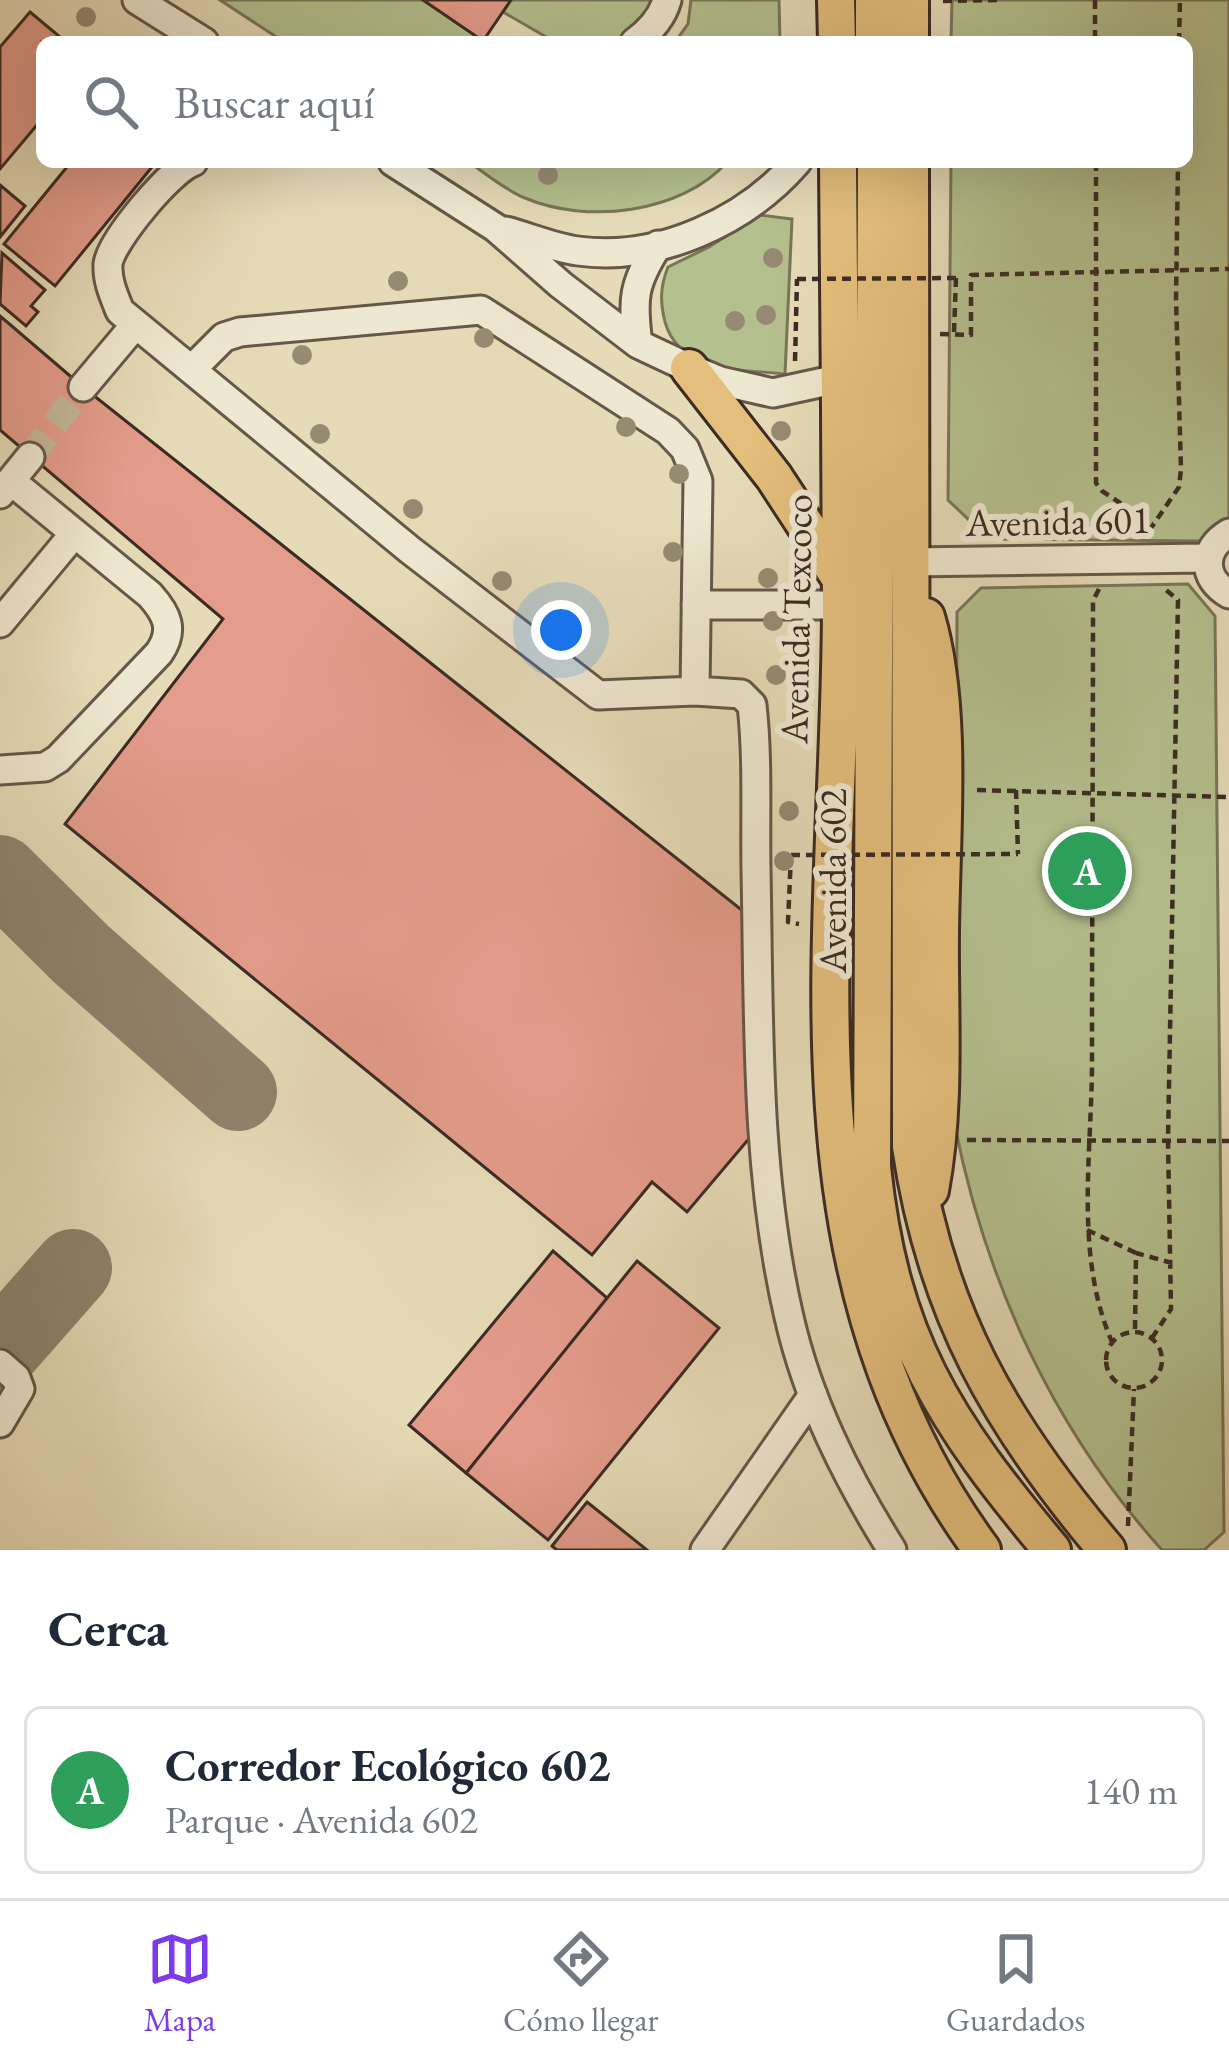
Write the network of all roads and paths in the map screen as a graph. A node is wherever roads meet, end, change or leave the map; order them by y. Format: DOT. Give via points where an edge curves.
graph roads {
  1 [pos="137,0"];
  2 [pos="668,0"];
  3 [pos="836,0"];
  4 [pos="997,0"];
  5 [pos="1095,0"];
  6 [pos="1180,0"];
  7 [pos="898,1"];
  8 [pos="194,36"];
  9 [pos="642,36"];
  10 [pos="837,36"];
  11 [pos="878,36"];
  12 [pos="908,36"];
  13 [pos="1096,36"];
  14 [pos="1180,36"];
  15 [pos="179,168"];
  16 [pos="402,168"];
  17 [pos="791,168"];
  18 [pos="838,168"];
  19 [pos="877,168"];
  20 [pos="909,168"];
  21 [pos="1096,168"];
  22 [pos="1178,168"];
  23 [pos="496,228"];
  24 [pos="658,245"];
  25 [pos="1229,269"];
  26 [pos="1176,271"];
  27 [pos="1096,272"];
  28 [pos="135,325"];
  29 [pos="796,329"];
  30 [pos="638,344"];
  31 [pos="893,361"];
  32 [pos="193,368"];
  33 [pos="688,368"];
  34 [pos="840,381"];
  35 [pos="83,387"];
  36 [pos="30,457"];
  37 [pos="5,487"];
  38 [pos="1153,524"];
  39 [pos="1229,533"];
  40 [pos="74,534"];
  41 [pos="1208,558"];
  42 [pos="1146,559"];
  43 [pos="910,562"];
  44 [pos="1113,584"];
  45 [pos="840,591"];
  46 [pos="1229,594"];
  47 [pos="696,605"];
  48 [pos="0,623"];
  49 [pos="695,691"];
  50 [pos="0,770"];
  51 [pos="941,790"];
  52 [pos="1016,790"];
  53 [pos="1093,791"];
  54 [pos="1174,794"];
  55 [pos="1229,797"];
  56 [pos="788,922"];
  57 [pos="1092,1139"];
  58 [pos="938,1140"];
  59 [pos="1168,1140"];
  60 [pos="1229,1141"];
  61 [pos="925,1229"];
  62 [pos="1087,1230"];
  63 [pos="1136,1252"];
  64 [pos="1172,1263"];
  65 [pos="1135,1331"];
  66 [pos="1152,1337"];
  67 [pos="1112,1342"];
  68 [pos="0,1364"];
  69 [pos="1134,1389"];
  70 [pos="813,1395"];
  71 [pos="0,1424"];
  72 [pos="1117,1539"];
  73 [pos="705,1550"];
  74 [pos="892,1550"];
  75 [pos="982,1550"];
  76 [pos="1052,1550"];
  1 -- 8 [label="street"];
  2 -- 9 [label="street"];
  3 -- 10 [label="main road"];
  4 -- 7 [label="path"];
  5 -- 13 [label="path"];
  6 -- 14 [label="path"];
  7 -- 11 [label="main road"];
  7 -- 12 [label="main road"];
  15 -- 28 [label="street" via="112,249 110,287"];
  16 -- 23 [label="street"];
  17 -- 24 [label="street" via="717,224"];
  18 -- 34 [label="main road, Avenida Texcoco"];
  19 -- 31 [label="main road, Avenida 602"];
  20 -- 31 [label="main road, Avenida 602"];
  21 -- 27 [label="path"];
  22 -- 26 [label="path"];
  23 -- 24 [label="street" via="578,251"];
  23 -- 30 [label="street"];
  24 -- 30 [label="street" via="635,291"];
  25 -- 26 [label="path"];
  26 -- 27 [label="path"];
  26 -- 38 [label="path" via="1181,469 1179,487"];
  27 -- 29 [label="path, bridge" via="970,274 971,335 954,334 956,278 797,279"];
  27 -- 38 [label="path" via="1096,483"];
  28 -- 32 [label="street"];
  28 -- 35 [label="street"];
  30 -- 33 [label="street"];
  31 -- 34 [label="street"];
  31 -- 43 [label="main road, Avenida 602"];
  31 -- 76 [label="main road, Avenida 602" via="876,1204 904,1321 940,1402"];
  32 -- 47 [label="street" via="240,332 481,310 685,449 698,482"];
  32 -- 49 [label="street" via="586,688 613,696"];
  33 -- 34 [label="street" via="773,393"];
  33 -- 45 [label="main road" via="774,478"];
  34 -- 45 [label="main road, Avenida Texcoco"];
  36 -- 37 [label="street"];
  37 -- 40 [label="street"];
  38 -- 42 [label="path"];
  39 -- 41 [label="street"];
  40 -- 48 [label="street"];
  40 -- 50 [label="street" via="165,611 167,640 58,759"];
  41 -- 42 [label="street, Avenida 601"];
  41 -- 46 [label="street" via="1212,580"];
  42 -- 43 [label="street, Avenida 601"];
  42 -- 54 [label="path" via="1146,580 1178,600"];
  43 -- 51 [label="main road, Avenida 602" via="931,631"];
  43 -- 61 [label="main road, Avenida 602" via="911,1145"];
  44 -- 53 [label="path" via="1093,602"];
  45 -- 47 [label="street"];
  45 -- 75 [label="main road, Avenida Texcoco" via="830,928 844,1223 889,1383"];
  47 -- 49 [label="street"];
  49 -- 70 [label="street" via="742,694 752,705 761,1107 780,1271"];
  51 -- 52 [label="path"];
  51 -- 58 [label="main road, Avenida 602"];
  52 -- 53 [label="path"];
  52 -- 56 [label="path, bridge" via="1018,854 791,855"];
  53 -- 54 [label="path"];
  53 -- 57 [label="path"];
  54 -- 55 [label="path"];
  54 -- 59 [label="path"];
  57 -- 58 [label="path"];
  57 -- 59 [label="path"];
  57 -- 62 [label="path"];
  58 -- 61 [label="main road, Avenida 602"];
  59 -- 60 [label="path"];
  59 -- 64 [label="path"];
  61 -- 72 [label="main road, Avenida 602" via="962,1334 996,1400"];
  62 -- 63 [label="path"];
  62 -- 67 [label="path"];
  63 -- 64 [label="path"];
  63 -- 65 [label="path"];
  64 -- 66 [label="path" via="1172,1310"];
  65 -- 66 [label="path"];
  65 -- 67 [label="path"];
  66 -- 69 [label="path" via="1163,1363 1148,1386"];
  67 -- 69 [label="path" via="1112,1378"];
  68 -- 71 [label="street" via="20,1394"];
  69 -- 72 [label="path"];
  70 -- 73 [label="street"];
  70 -- 74 [label="street" via="851,1485"];
}
